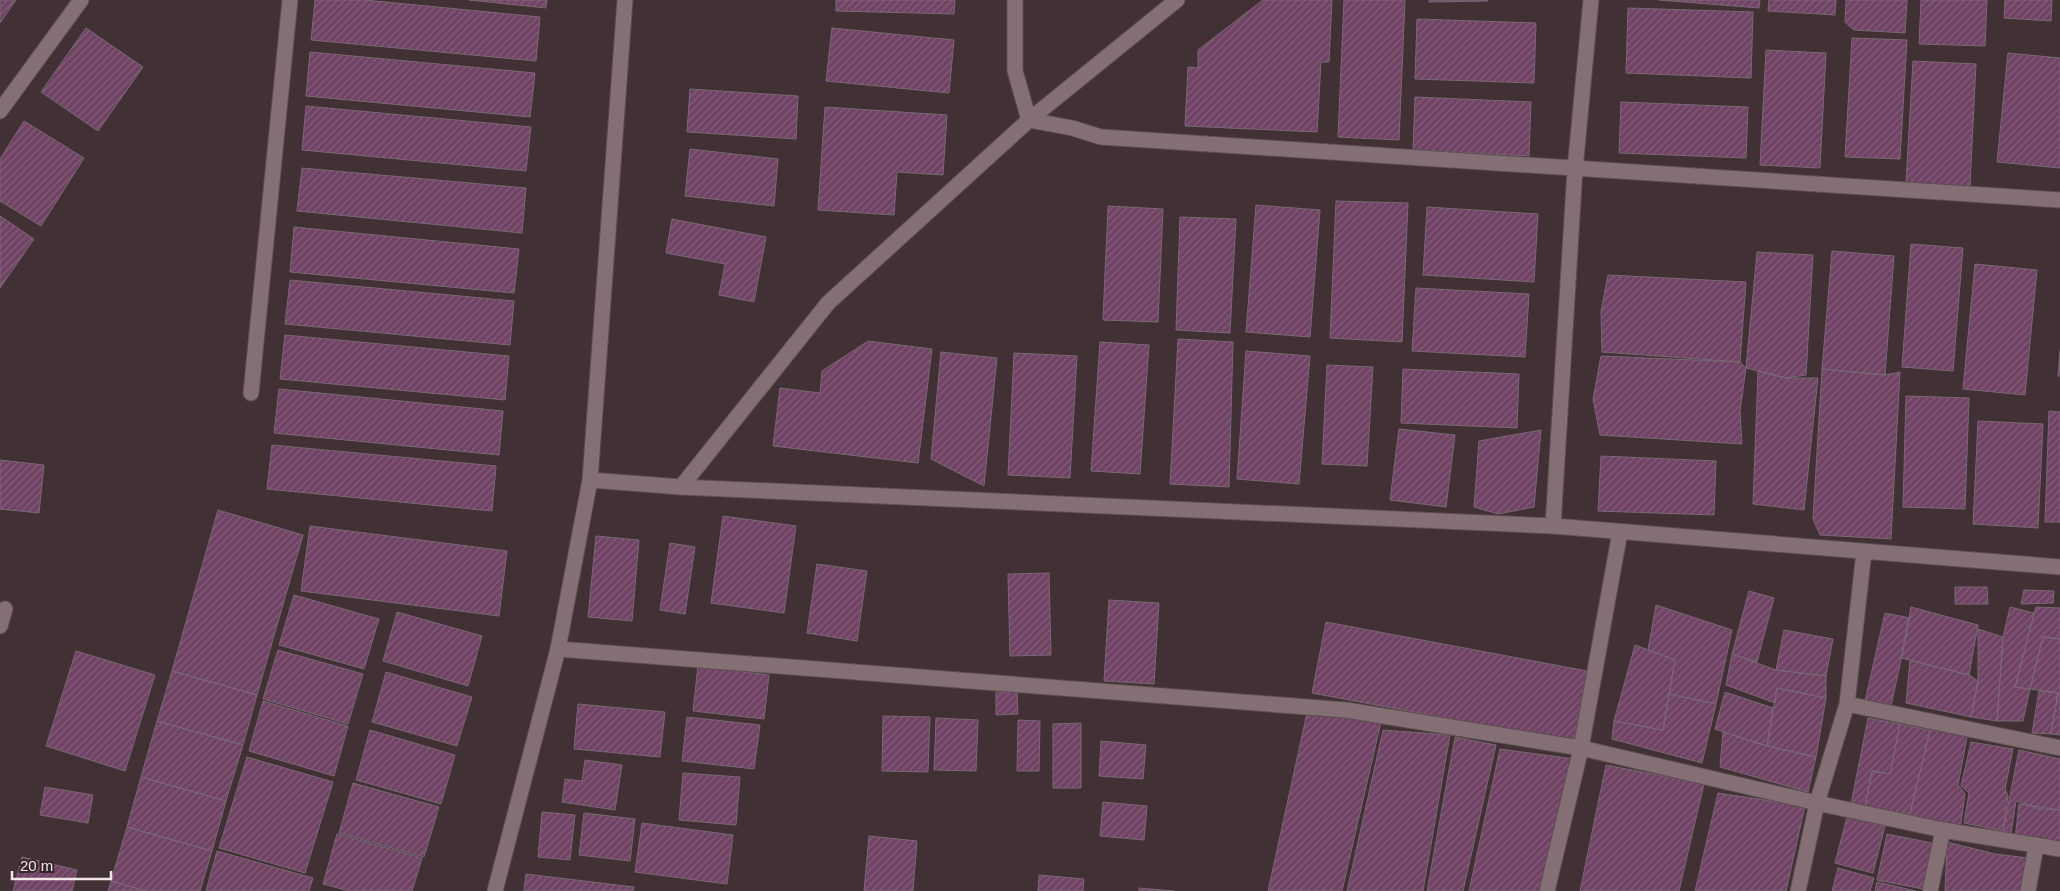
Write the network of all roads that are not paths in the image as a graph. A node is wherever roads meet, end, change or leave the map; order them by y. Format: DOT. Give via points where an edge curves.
graph roads {
  1 [pos="81,0"];
  2 [pos="290,0"];
  3 [pos="625,0"];
  4 [pos="1015,0"];
  5 [pos="1177,0"];
  6 [pos="1591,0"];
  7 [pos="0,111"];
  8 [pos="1029,120"];
  9 [pos="1575,169"];
  10 [pos="2060,200"];
  11 [pos="251,392"];
  12 [pos="590,480"];
  13 [pos="681,487"];
  14 [pos="1553,526"];
  15 [pos="1620,532"];
  16 [pos="1864,552"];
  17 [pos="2060,567"];
  18 [pos="5,609"];
  19 [pos="0,626"];
  20 [pos="558,649"];
  21 [pos="1847,704"];
  22 [pos="1581,748"];
  23 [pos="2060,748"];
  24 [pos="1817,804"];
  25 [pos="1943,830"];
  26 [pos="2036,846"];
  27 [pos="2060,850"];
  28 [pos="495,891"];
  29 [pos="1547,891"];
  30 [pos="1798,891"];
  31 [pos="1930,891"];
  32 [pos="2028,891"];
  1 -- 7 [label="street"];
  2 -- 11 [label="street"];
  3 -- 12 [label="street"];
  4 -- 8 [label="street" via="1015,71"];
  5 -- 8 [label="street"];
  6 -- 9 [label="street"];
  8 -- 9 [label="street" via="1101,137"];
  8 -- 13 [label="street" via="828,302"];
  9 -- 10 [label="street"];
  9 -- 14 [label="street"];
  12 -- 13 [label="street"];
  12 -- 20 [label="street"];
  13 -- 14 [label="street"];
  14 -- 15 [label="street"];
  15 -- 16 [label="street"];
  15 -- 22 [label="street"];
  16 -- 17 [label="street"];
  16 -- 21 [label="street"];
  18 -- 19 [label="street"];
  20 -- 22 [label="street" via="1346,710"];
  20 -- 28 [label="street"];
  21 -- 23 [label="street"];
  21 -- 24 [label="street"];
  22 -- 24 [label="street"];
  22 -- 29 [label="street"];
  24 -- 25 [label="street"];
  24 -- 30 [label="street"];
  25 -- 26 [label="street"];
  25 -- 31 [label="street"];
  26 -- 27 [label="street"];
  26 -- 32 [label="street"];
}
